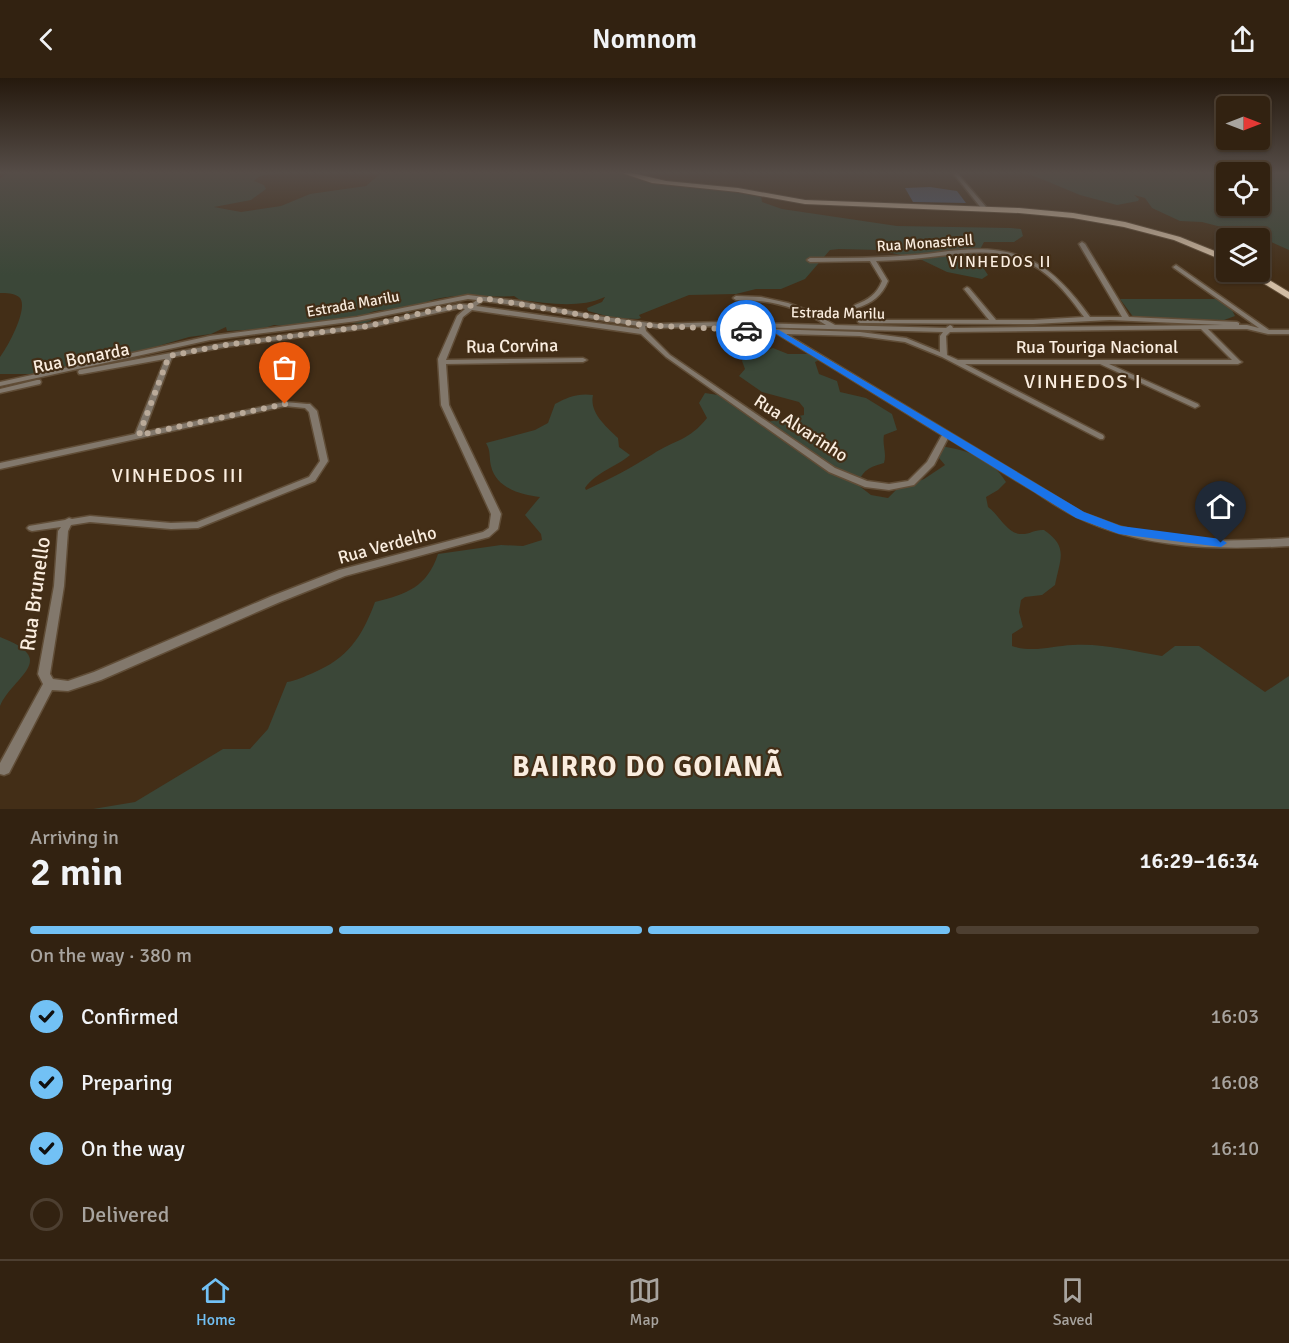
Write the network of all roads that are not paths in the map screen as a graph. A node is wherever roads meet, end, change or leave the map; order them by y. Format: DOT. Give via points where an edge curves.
graph roads {
  1 [pos="960,207"];
  2 [pos="984,208"];
  3 [pos="1082,244"];
  4 [pos="1216,254"];
  5 [pos="872,259"];
  6 [pos="810,260"];
  7 [pos="1176,267"];
  8 [pos="1266,282"];
  9 [pos="967,289"];
  10 [pos="1289,296"];
  11 [pos="483,298"];
  12 [pos="736,298"];
  13 [pos="470,306"];
  14 [pos="857,306"];
  15 [pos="1088,319"];
  16 [pos="1128,319"];
  17 [pos="955,322"];
  18 [pos="994,322"];
  19 [pos="700,326"];
  20 [pos="834,326"];
  21 [pos="642,328"];
  22 [pos="1089,328"];
  23 [pos="1203,328"];
  24 [pos="948,330"];
  25 [pos="1258,330"];
  26 [pos="777,331"];
  27 [pos="1268,332"];
  28 [pos="1289,332"];
  29 [pos="165,348"];
  30 [pos="169,356"];
  31 [pos="944,356"];
  32 [pos="582,360"];
  33 [pos="442,362"];
  34 [pos="956,362"];
  35 [pos="1099,362"];
  36 [pos="1238,362"];
  37 [pos="0,384"];
  38 [pos="0,392"];
  39 [pos="1195,406"];
  40 [pos="946,434"];
  41 [pos="139,435"];
  42 [pos="1100,437"];
  43 [pos="0,466"];
  44 [pos="69,521"];
  45 [pos="32,528"];
  46 [pos="1289,542"];
  47 [pos="49,684"];
  48 [pos="4,769"];
  1 -- 2 [label="main road"];
  2 -- 4 [label="main road" via="1054,213 1121,224 1177,238"];
  3 -- 16 [label="street"];
  5 -- 6 [label="street, Rua Monastrell"];
  5 -- 14 [label="street" via="885,281 878,296"];
  5 -- 15 [label="street, Rua Monastrell" via="977,250 1027,258 1048,271"];
  7 -- 27 [label="street"];
  8 -- 10 [label="main road"];
  9 -- 18 [label="street"];
  11 -- 13 [label="street, Rua Verdelho"];
  11 -- 21 [label="street, Estrada Marilu"];
  11 -- 29 [label="street, Estrada Marilu" via="456,298 357,319 210,338"];
  12 -- 20 [label="street" via="757,297 789,306"];
  13 -- 21 [label="street"];
  13 -- 30 [label="street, Rua Bonarda" via="442,308 368,326"];
  13 -- 33 [label="street, Rua Verdelho" via="460,316"];
  15 -- 16 [label="street"];
  15 -- 18 [label="street"];
  15 -- 22 [label="street"];
  16 -- 25 [label="street" via="1234,323"];
  17 -- 18 [label="street"];
  17 -- 20 [label="street" via="858,322"];
  17 -- 24 [label="street"];
  19 -- 20 [label="street, Estrada Marilu"];
  19 -- 21 [label="street, Estrada Marilu"];
  19 -- 26 [label="street"];
  20 -- 24 [label="street, Estrada Marilu"];
  21 -- 40 [label="street, Rua Alvarinho" via="668,356 832,470 865,484 889,488 911,483 931,463"];
  22 -- 23 [label="street, Estrada Marilu"];
  22 -- 24 [label="street, Estrada Marilu"];
  23 -- 25 [label="street, Estrada Marilu"];
  23 -- 36 [label="street"];
  24 -- 31 [label="street" via="943,336"];
  25 -- 27 [label="street, Estrada Marilu"];
  26 -- 31 [label="street" via="883,336 906,340"];
  26 -- 40 [label="street"];
  27 -- 28 [label="street, Estrada Marilu"];
  29 -- 30 [label="street"];
  29 -- 37 [label="street, Estrada Marilu"];
  30 -- 38 [label="street, Rua Bonarda" via="88,370"];
  30 -- 41 [label="street"];
  31 -- 34 [label="street"];
  32 -- 33 [label="street, Rua Corvina"];
  33 -- 47 [label="street, Rua Verdelho" via="445,405 496,514 493,529 486,536 343,573 98,676 68,686"];
  34 -- 35 [label="street, Rua Touriga Nacional"];
  34 -- 42 [label="street"];
  35 -- 36 [label="street, Rua Touriga Nacional"];
  35 -- 39 [label="street"];
  40 -- 46 [label="street" via="1080,515 1119,530 1245,545"];
  41 -- 43 [label="street"];
  41 -- 44 [label="street" via="298,404 313,411 324,461 312,479 198,525"];
  44 -- 45 [label="street"];
  44 -- 47 [label="street, Rua Brunello" via="63,531 60,582 44,674"];
  47 -- 48 [label="street"];
}
